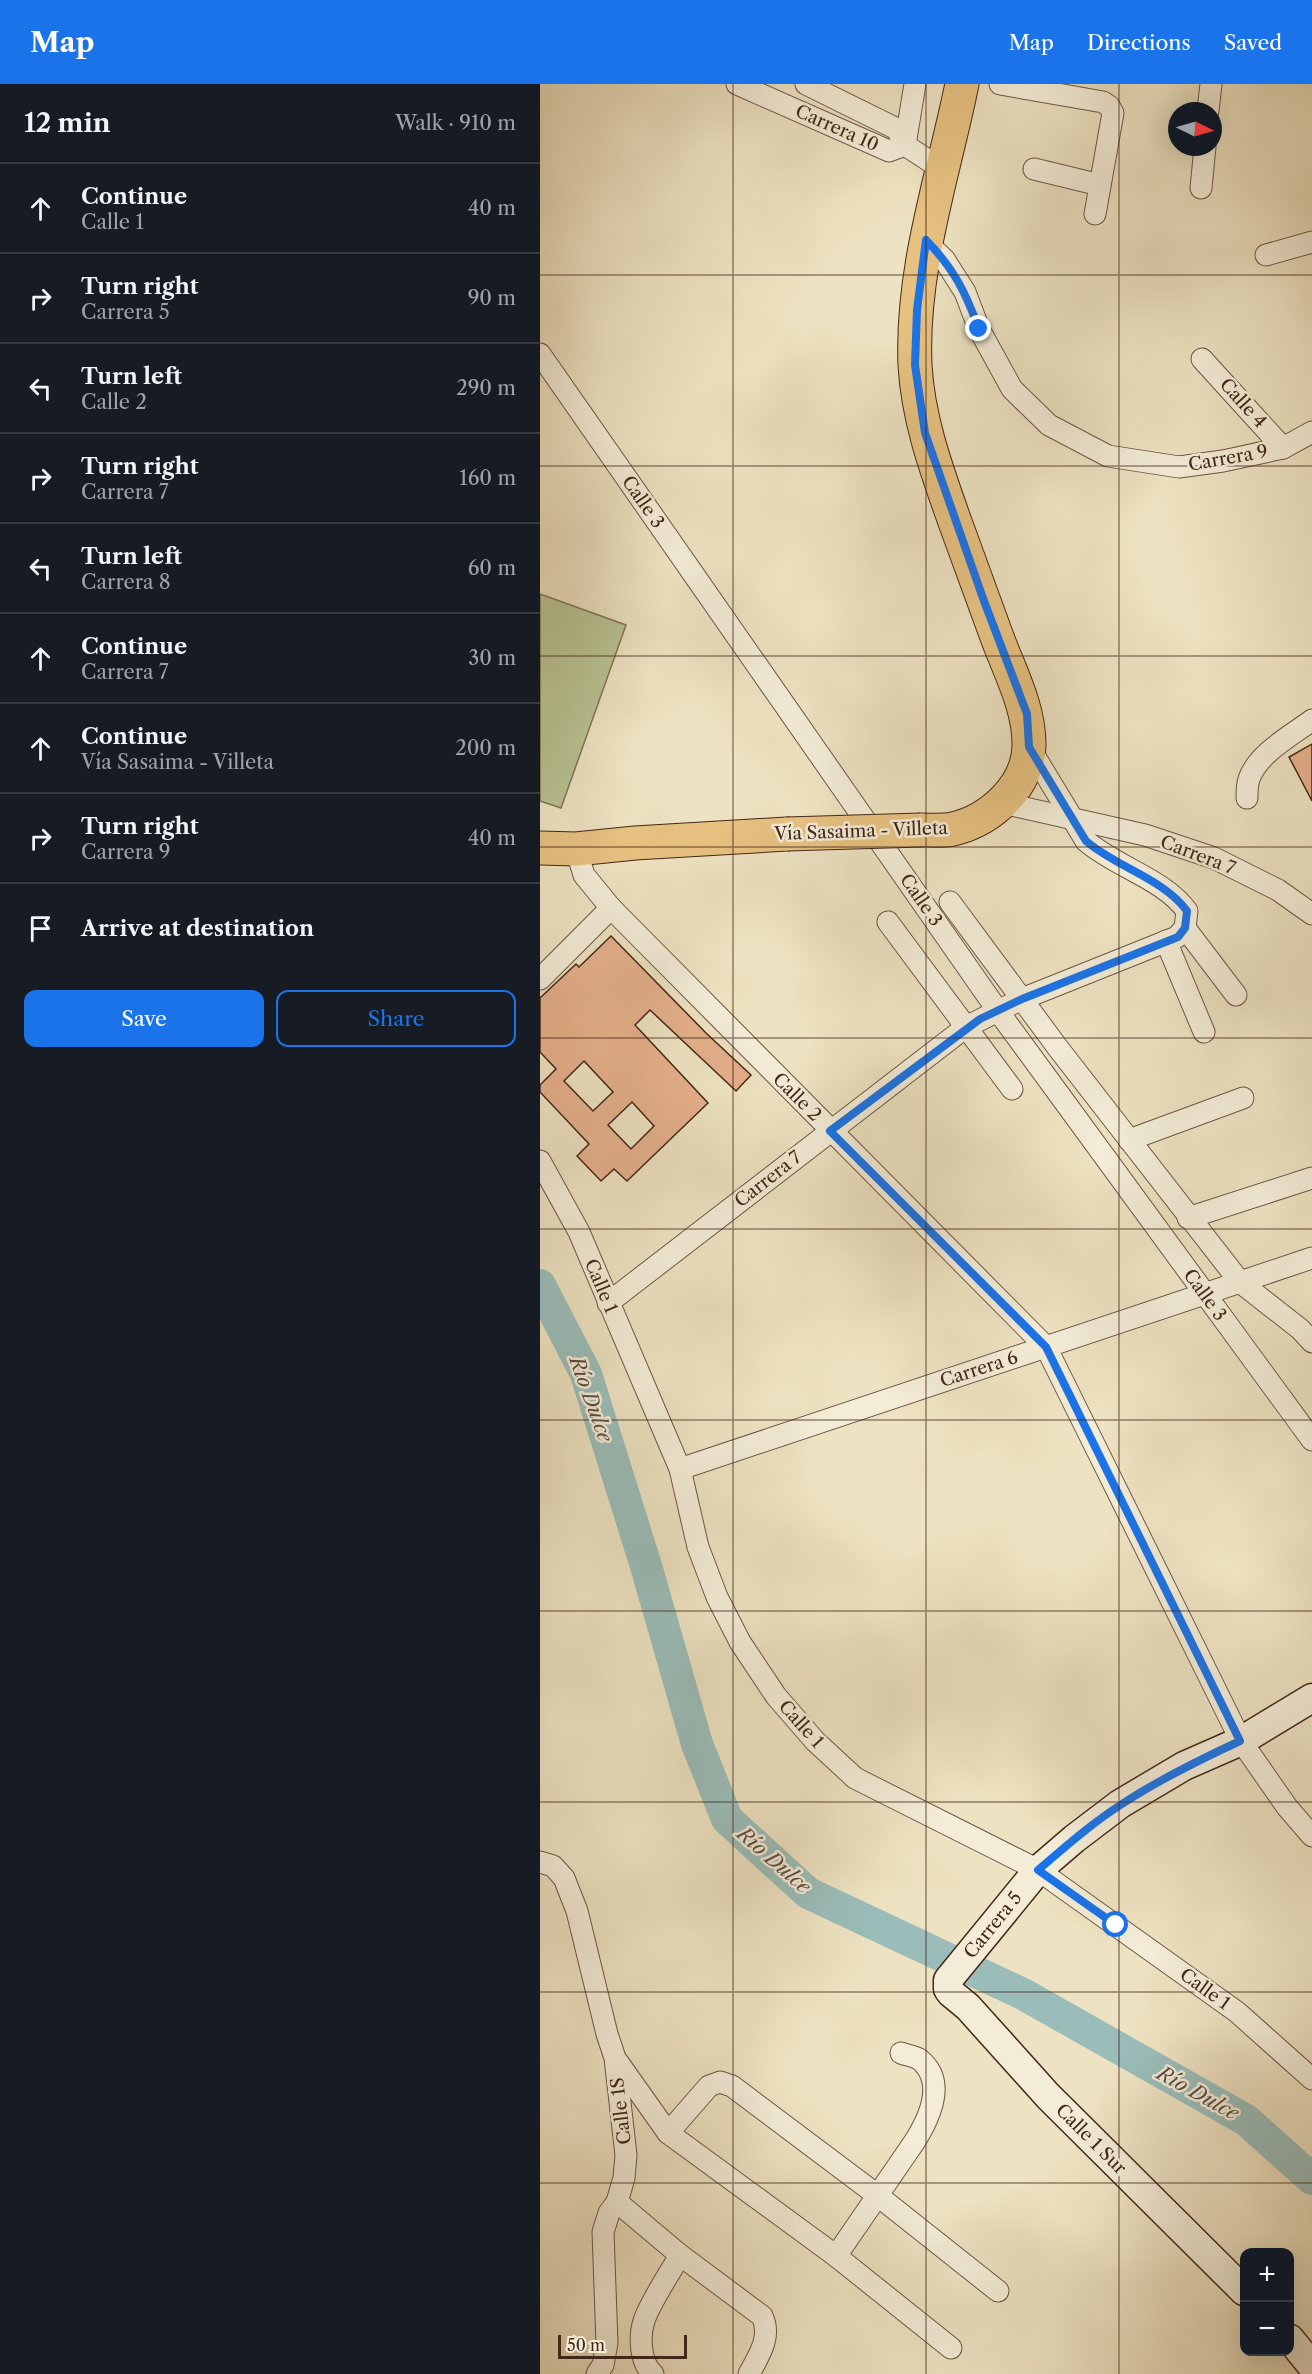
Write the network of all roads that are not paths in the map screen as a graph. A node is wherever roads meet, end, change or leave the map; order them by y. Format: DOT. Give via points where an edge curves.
graph roads {
  1 [pos="737,84"];
  2 [pos="806,84"];
  3 [pos="915,84"];
  4 [pos="962,84"];
  5 [pos="1000,84"];
  6 [pos="1211,84"];
  7 [pos="1209,102"];
  8 [pos="905,145"];
  9 [pos="1204,156"];
  10 [pos="1034,169"];
  11 [pos="944,170"];
  12 [pos="1100,185"];
  13 [pos="1201,188"];
  14 [pos="1095,214"];
  15 [pos="926,240"];
  16 [pos="1312,242"];
  17 [pos="1266,255"];
  18 [pos="540,354"];
  19 [pos="1202,359"];
  20 [pos="1312,432"];
  21 [pos="1283,448"];
  22 [pos="1312,720"];
  23 [pos="1029,747"];
  24 [pos="1247,798"];
  25 [pos="1003,803"];
  26 [pos="1075,820"];
  27 [pos="540,848"];
  28 [pos="576,849"];
  29 [pos="950,902"];
  30 [pos="611,908"];
  31 [pos="1312,914"];
  32 [pos="888,922"];
  33 [pos="1185,928"];
  34 [pos="1166,941"];
  35 [pos="540,979"];
  36 [pos="1236,995"];
  37 [pos="1022,999"];
  38 [pos="998,1011"];
  39 [pos="966,1028"];
  40 [pos="1204,1032"];
  41 [pos="1012,1089"];
  42 [pos="1243,1098"];
  43 [pos="830,1131"];
  44 [pos="1129,1140"];
  45 [pos="540,1161"];
  46 [pos="1312,1178"];
  47 [pos="1188,1218"];
  48 [pos="1312,1258"];
  49 [pos="1240,1282"];
  50 [pos="1204,1294"];
  51 [pos="608,1303"];
  52 [pos="1312,1342"];
  53 [pos="1046,1347"];
  54 [pos="1312,1440"];
  55 [pos="680,1469"];
  56 [pos="1312,1698"];
  57 [pos="1240,1741"];
  58 [pos="1312,1836"];
  59 [pos="540,1862"];
  60 [pos="1038,1870"];
  61 [pos="948,1980"];
  62 [pos="901,2053"];
  63 [pos="615,2058"];
  64 [pos="1312,2079"];
  65 [pos="668,2133"];
  66 [pos="877,2196"];
  67 [pos="617,2202"];
  68 [pos="680,2255"];
  69 [pos="836,2256"];
  70 [pos="1240,2286"];
  71 [pos="998,2291"];
  72 [pos="1294,2344"];
  73 [pos="951,2348"];
  74 [pos="1312,2366"];
  75 [pos="597,2374"];
  76 [pos="653,2374"];
  77 [pos="749,2374"];
  1 -- 8 [label="street, Carrera 10" via="889,151"];
  2 -- 8 [label="street, Carrera 10" via="897,129"];
  3 -- 8 [label="street"];
  4 -- 11 [label="main road, Vía Sasaima - Villeta"];
  5 -- 12 [label="street" via="1109,106 1113,113"];
  6 -- 7 [label="street"];
  8 -- 11 [label="street, Carrera 10"];
  9 -- 13 [label="street"];
  10 -- 12 [label="street"];
  11 -- 15 [label="main road, Vía Sasaima - Villeta"];
  12 -- 14 [label="street"];
  15 -- 21 [label="street, Carrera 9" via="965,292 979,329 1012,389 1049,425 1108,456 1179,467"];
  15 -- 23 [label="main road, Vía Sasaima - Villeta" via="915,365 925,433 1027,714"];
  16 -- 17 [label="street"];
  18 -- 38 [label="street, Calle 3"];
  19 -- 21 [label="street, Calle 4"];
  20 -- 21 [label="street, Carrera 9"];
  22 -- 24 [label="street" via="1255,767 1248,781"];
  23 -- 25 [label="main road, Vía Sasaima - Villeta" via="1021,775"];
  23 -- 26 [label="street"];
  25 -- 26 [label="street, Carrera 7"];
  25 -- 28 [label="main road, Vía Sasaima - Villeta, bridge" via="981,819 951,830 787,834"];
  26 -- 31 [label="street, Carrera 7" via="1145,835 1214,858 1278,890"];
  26 -- 33 [label="street" via="1086,841 1099,853 1177,897 1187,911"];
  27 -- 28 [label="main road, Vía Sasaima - Villeta"];
  28 -- 30 [label="street, Calle 2" via="584,875"];
  29 -- 37 [label="street, Calle 3"];
  30 -- 35 [label="street"];
  30 -- 43 [label="street, Calle 2"];
  32 -- 39 [label="street"];
  33 -- 34 [label="street, Carrera 7" via="1178,937"];
  33 -- 36 [label="street"];
  34 -- 37 [label="street, Carrera 7"];
  34 -- 40 [label="street"];
  37 -- 38 [label="street, Carrera 7"];
  37 -- 44 [label="street, Calle 3"];
  38 -- 39 [label="street, Carrera 7"];
  38 -- 50 [label="street, Calle 3"];
  39 -- 41 [label="street"];
  39 -- 43 [label="street, Carrera 7"];
  42 -- 44 [label="street"];
  43 -- 51 [label="street, Carrera 7"];
  43 -- 53 [label="street, Calle 2"];
  44 -- 47 [label="street, Calle 3"];
  45 -- 51 [label="street, Calle 1" via="579,1232"];
  46 -- 47 [label="street"];
  47 -- 49 [label="street, Calle 3"];
  48 -- 49 [label="street, Carrera 6"];
  49 -- 50 [label="street, Carrera 6"];
  49 -- 52 [label="street, Calle 3"];
  50 -- 53 [label="street, Carrera 6"];
  50 -- 54 [label="street, Calle 3"];
  51 -- 55 [label="street, Calle 1"];
  53 -- 55 [label="street, Carrera 6"];
  53 -- 57 [label="street, Calle 2"];
  55 -- 60 [label="street, Calle 1" via="698,1547 717,1597 740,1642 776,1696 814,1741 855,1778"];
  56 -- 57 [label="street, Carrera 5"];
  57 -- 58 [label="street, Calle 2"];
  57 -- 60 [label="street, Carrera 5" via="1184,1766 1120,1804"];
  59 -- 63 [label="street, Calle 1S" via="553,1866 564,1878 577,1911"];
  60 -- 61 [label="street, Carrera 5"];
  60 -- 64 [label="street, Calle 1" via="1237,2012"];
  61 -- 70 [label="street, Calle 1 Sur" via="951,1994 968,2007 1048,2096"];
  62 -- 66 [label="street" via="918,2059 932,2075 935,2097 926,2125"];
  63 -- 65 [label="street"];
  63 -- 67 [label="street, Calle 1S" via="626,2155"];
  65 -- 66 [label="street" via="710,2086 720,2082 732,2085"];
  65 -- 69 [label="street"];
  66 -- 69 [label="street"];
  66 -- 71 [label="street"];
  67 -- 68 [label="street"];
  67 -- 75 [label="street, Calle 1S" via="603,2232 607,2343"];
  68 -- 76 [label="street" via="644,2321 642,2348"];
  68 -- 77 [label="street" via="762,2316 766,2324 765,2341"];
  69 -- 73 [label="street"];
  72 -- 74 [label="street"];
}
